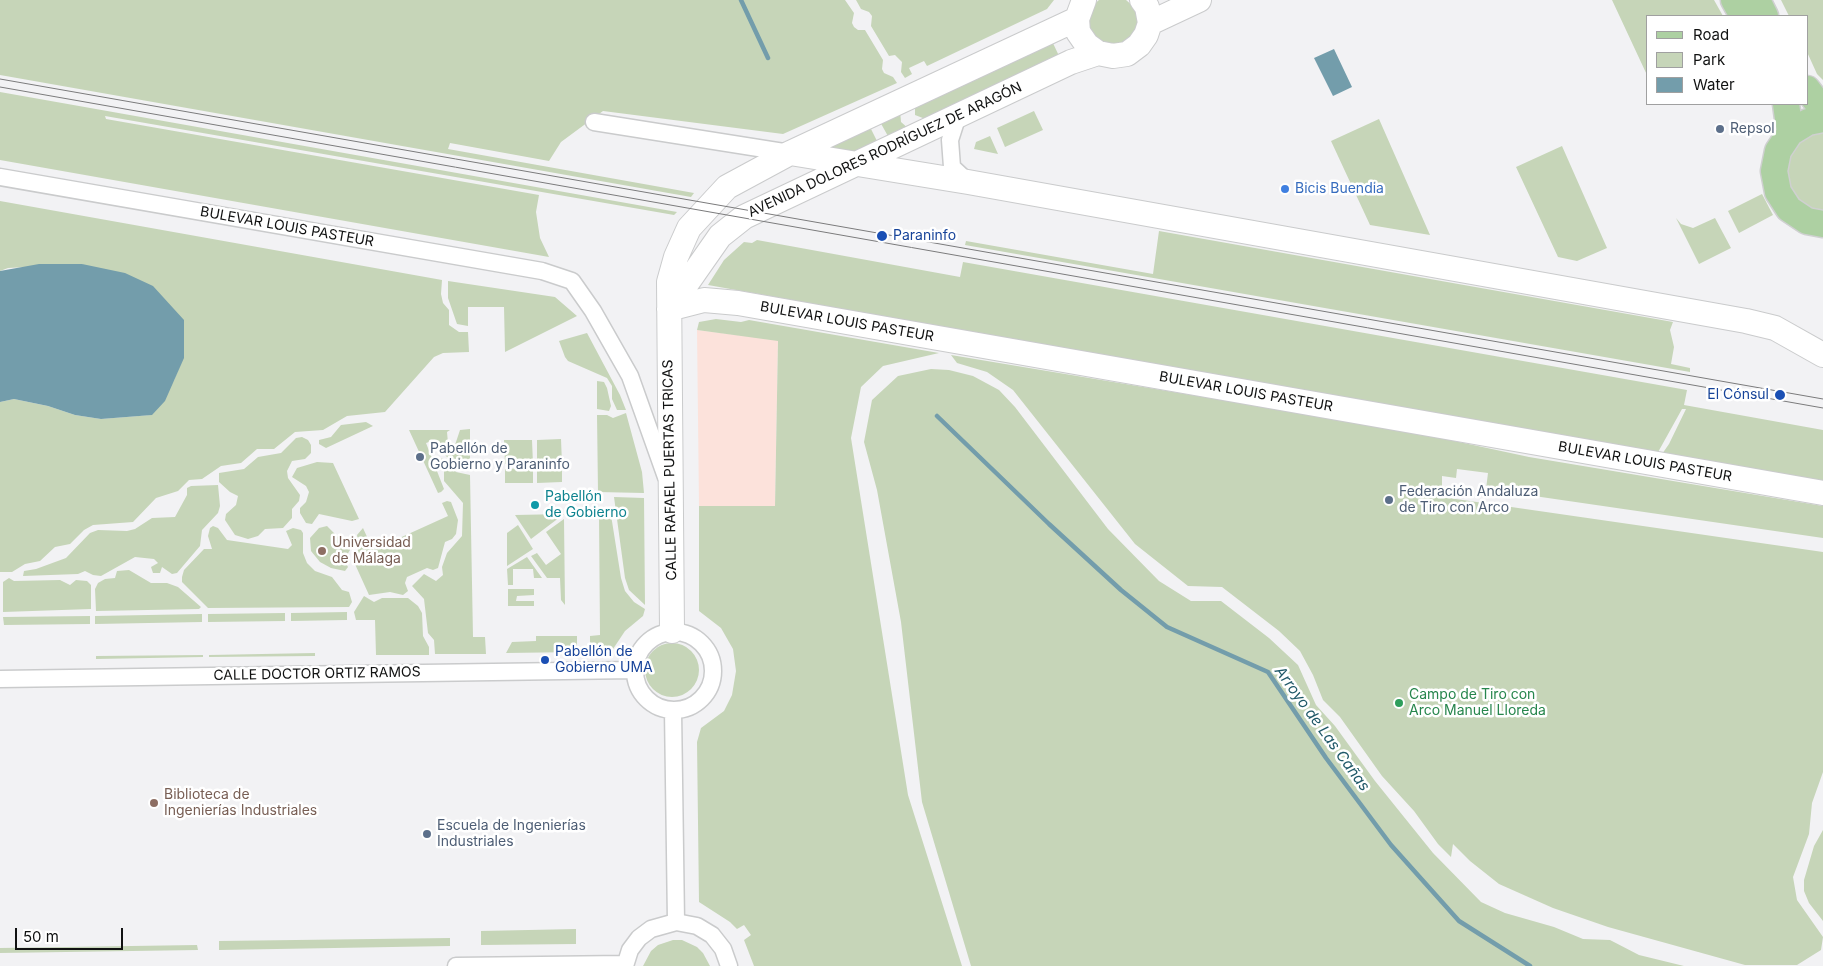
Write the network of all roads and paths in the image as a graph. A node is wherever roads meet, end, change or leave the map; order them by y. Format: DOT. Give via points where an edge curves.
graph roads {
  1 [pos="1142,0"];
  2 [pos="1199,0"];
  3 [pos="1734,0"];
  4 [pos="1758,0"];
  5 [pos="1080,10"];
  6 [pos="1742,15"];
  7 [pos="1765,15"];
  8 [pos="1150,23"];
  9 [pos="1098,53"];
  10 [pos="1808,91"];
  11 [pos="1786,105"];
  12 [pos="1823,110"];
  13 [pos="958,115"];
  14 [pos="1823,119"];
  15 [pos="594,122"];
  16 [pos="1790,133"];
  17 [pos="790,153"];
  18 [pos="854,165"];
  19 [pos="0,177"];
  20 [pos="968,182"];
  21 [pos="1823,224"];
  22 [pos="669,301"];
  23 [pos="1823,355"];
  24 [pos="670,487"];
  25 [pos="1823,493"];
  26 [pos="672,631"];
  27 [pos="634,670"];
  28 [pos="0,679"];
  29 [pos="673,710"];
  30 [pos="676,922"];
  31 [pos="625,965"];
  32 [pos="456,966"];
  33 [pos="729,966"];
  1 -- 8 [label="street"];
  2 -- 8 [label="street"];
  3 -- 6 [label="main road"];
  4 -- 7 [label="main road"];
  5 -- 9 [label="street" via="1078,32"];
  5 -- 17 [label="street"];
  8 -- 9 [label="street" via="1139,45 1127,54"];
  9 -- 13 [label="street, AVENIDA DOLORES RODRÍGUEZ DE ARAGÓN" via="1071,62"];
  10 -- 12 [label="main road"];
  11 -- 16 [label="main road"];
  13 -- 18 [label="street, AVENIDA DOLORES RODRÍGUEZ DE ARAGÓN"];
  13 -- 20 [label="street" via="950,140 952,167"];
  14 -- 16 [label="main road" via="1808,122"];
  15 -- 17 [label="street"];
  16 -- 21 [label="main road" via="1778,151 1774,171 1778,192 1789,209 1807,221"];
  17 -- 18 [label="street"];
  17 -- 22 [label="street" via="727,187 689,228 669,282"];
  18 -- 20 [label="street"];
  18 -- 22 [label="street, AVENIDA DOLORES RODRÍGUEZ DE ARAGÓN" via="744,217 720,236"];
  19 -- 24 [label="street, BULEVAR LOUIS PASTEUR" via="542,271 572,281 630,376"];
  20 -- 23 [label="street" via="1746,320 1775,328"];
  22 -- 24 [label="street, CALLE RAFAEL PUERTAS TRICAS"];
  22 -- 25 [label="street, BULEVAR LOUIS PASTEUR" via="738,303"];
  24 -- 26 [label="street, CALLE RAFAEL PUERTAS TRICAS"];
  26 -- 27 [label="street" via="658,634 646,643 637,655"];
  26 -- 29 [label="street" via="685,632 705,646 712,657 714,670 709,688 698,703"];
  27 -- 28 [label="street, CALLE DOCTOR ORTIZ RAMOS"];
  27 -- 29 [label="street" via="641,693 661,708"];
  29 -- 30 [label="street"];
  30 -- 31 [label="street" via="651,929 638,938"];
  30 -- 33 [label="street" via="697,926 712,935 723,949"];
  31 -- 32 [label="street"];
}
